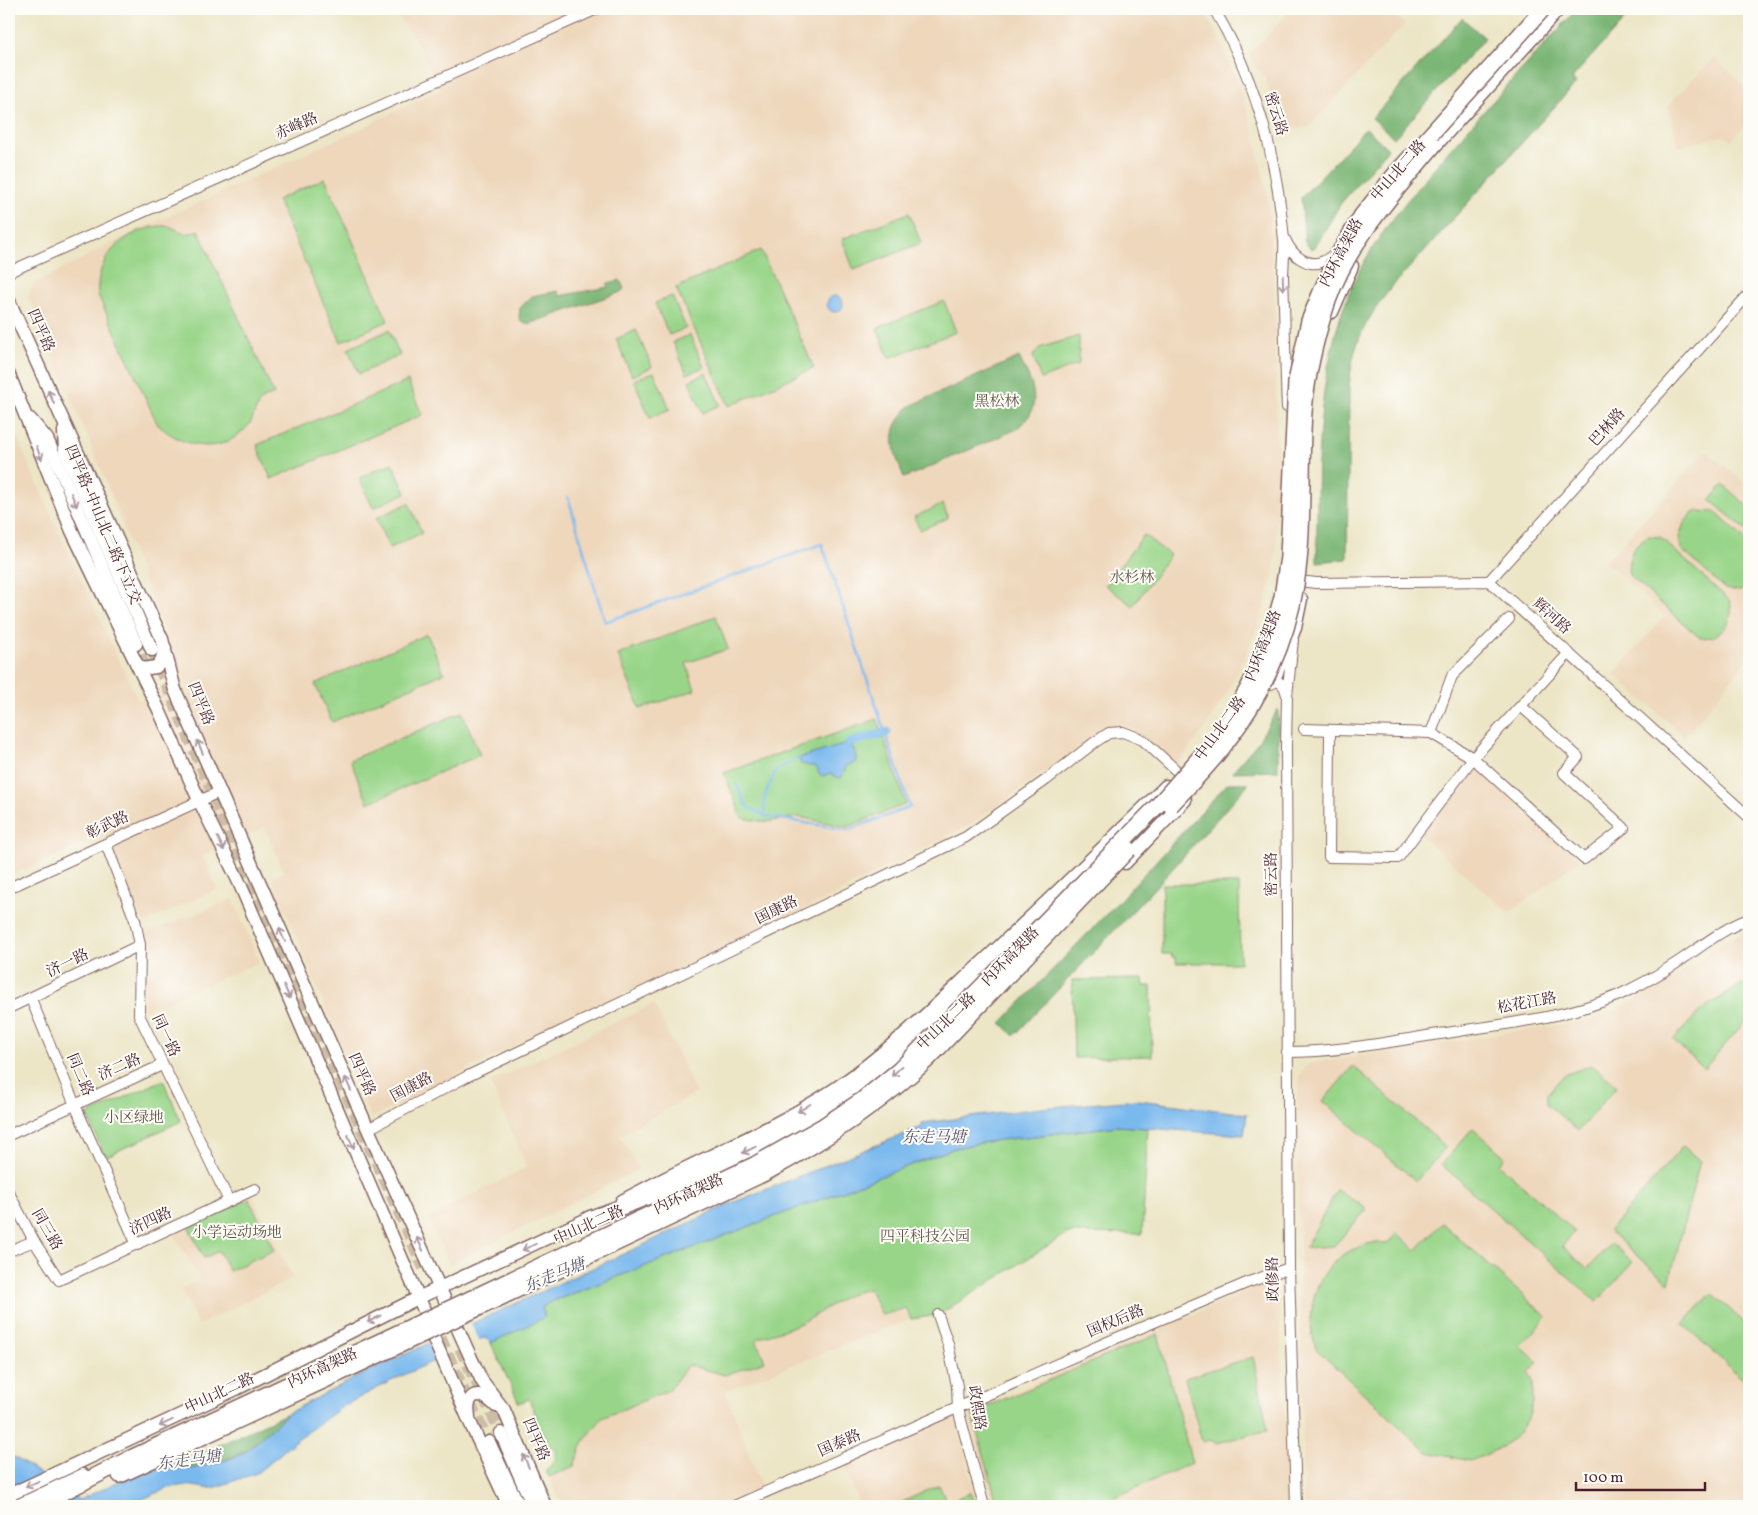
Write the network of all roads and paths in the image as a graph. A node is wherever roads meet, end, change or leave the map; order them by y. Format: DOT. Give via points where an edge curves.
graph roads {
  1 [pos="597,9"];
  2 [pos="1214,9"];
  3 [pos="1542,9"];
  4 [pos="1557,9"];
  5 [pos="1566,9"];
  6 [pos="1283,235"];
  7 [pos="1338,252"];
  8 [pos="9,272"];
  9 [pos="1749,294"];
  10 [pos="9,301"];
  11 [pos="9,375"];
  12 [pos="1287,407"];
  13 [pos="63,423"];
  14 [pos="1279,578"];
  15 [pos="1489,581"];
  16 [pos="1302,582"];
  17 [pos="1510,619"];
  18 [pos="1295,628"];
  19 [pos="165,648"];
  20 [pos="1569,653"];
  21 [pos="143,656"];
  22 [pos="1271,684"];
  23 [pos="1287,696"];
  24 [pos="1521,706"];
  25 [pos="1304,729"];
  26 [pos="1330,730"];
  27 [pos="1431,733"];
  28 [pos="1473,758"];
  29 [pos="1179,773"];
  30 [pos="219,792"];
  31 [pos="200,800"];
  32 [pos="1749,817"];
  33 [pos="1127,836"];
  34 [pos="106,844"];
  35 [pos="9,888"];
  36 [pos="1749,919"];
  37 [pos="140,945"];
  38 [pos="31,999"];
  39 [pos="9,1008"];
  40 [pos="1287,1052"];
  41 [pos="162,1065"];
  42 [pos="75,1105"];
  43 [pos="368,1129"];
  44 [pos="9,1135"];
  45 [pos="255,1189"];
  46 [pos="9,1193"];
  47 [pos="229,1201"];
  48 [pos="589,1219"];
  49 [pos="34,1241"];
  50 [pos="137,1245"];
  51 [pos="9,1251"];
  52 [pos="1289,1268"];
  53 [pos="59,1280"];
  54 [pos="440,1288"];
  55 [pos="418,1298"];
  56 [pos="449,1307"];
  57 [pos="426,1316"];
  58 [pos="938,1316"];
  59 [pos="958,1409"];
  60 [pos="508,1419"];
  61 [pos="473,1429"];
  62 [pos="501,1433"];
  63 [pos="489,1442"];
  64 [pos="12,1494"];
  65 [pos="27,1505"];
  66 [pos="58,1506"];
  67 [pos="509,1506"];
  68 [pos="519,1506"];
  69 [pos="533,1506"];
  70 [pos="545,1506"];
  71 [pos="734,1506"];
  72 [pos="984,1506"];
  73 [pos="1296,1506"];
  1 -- 8 [label="street, 赤峰路"];
  2 -- 6 [label="street, 密云路" via="1257,104 1274,171"];
  3 -- 7 [label="main road, 中山北二路" via="1361,216"];
  3 -- 33 [label="highway, 内环高架路, bridge" via="1397,172 1362,215 1341,250 1309,321 1300,365 1294,415 1288,557 1282,597 1264,656 1222,732"];
  4 -- 66 [label="highway, 内环高架路, bridge" via="1381,208 1349,258 1329,299 1313,355 1304,412 1300,554 1296,586 1281,642 1254,702 1225,745 1187,788 929,1058 844,1126 767,1172"];
  5 -- 16 [label="main road, 中山北二路" via="1382,216 1345,279 1325,332 1310,410"];
  6 -- 7 [label="street, 密云路" via="1294,254 1307,262 1323,262"];
  6 -- 12 [label="street, 密云路, one-way"];
  7 -- 12 [label="main road, 中山北二路" via="1322,280 1297,348"];
  9 -- 15 [label="street, 巴林路"];
  13 -- 10 [label="main road, 四平路, one-way"];
  11 -- 21 [label="main road, 四平路-中山北二路下立交, one-way" via="24,413 48,439"];
  12 -- 14 [label="main road, 中山北二路" via="1287,525"];
  13 -- 19 [label="main road, 四平路"];
  13 -- 21 [label="main road, 四平路-中山北二路下立交" via="65,451"];
  14 -- 16 [label="street"];
  14 -- 29 [label="main road, 中山北二路" via="1268,632 1244,690 1218,732"];
  15 -- 16 [label="street"];
  15 -- 20 [label="street, 辉河路"];
  16 -- 18 [label="main road, 中山北二路"];
  17 -- 27 [label="street" via="1452,676"];
  18 -- 22 [label="main road, 中山北二路"];
  18 -- 23 [label="street, 密云路"];
  19 -- 21 [label="main road" via="156,667 142,669"];
  30 -- 19 [label="main road, 四平路, one-way" via="175,690"];
  20 -- 24 [label="street"];
  20 -- 32 [label="street, 辉河路"];
  21 -- 31 [label="main road" via="159,710"];
  22 -- 23 [label="street" via="1282,683"];
  22 -- 56 [label="main road, 中山北二路" via="1231,746 1196,788 995,998 905,1081 856,1114 787,1151"];
  23 -- 40 [label="street, 密云路"];
  24 -- 28 [label="street"];
  24 -- 28 [label="street" via="1578,757 1564,773 1624,828 1584,858"];
  25 -- 26 [label="street"];
  26 -- 27 [label="street"];
  26 -- 28 [label="street" via="1329,857 1398,858"];
  27 -- 28 [label="street"];
  29 -- 43 [label="street, 国康路" via="1144,740 1123,732 1109,733 966,837 466,1077"];
  29 -- 48 [label="main road, 中山北二路, one-way" via="1051,898 881,1054 796,1113"];
  30 -- 31 [label="street, 彰武路"];
  43 -- 30 [label="main road, 四平路, one-way"];
  31 -- 34 [label="street, 彰武路"];
  31 -- 55 [label="main road, one-way" via="265,940"];
  33 -- 48 [label="highway, one-way, bridge" via="866,1079 774,1137 636,1202"];
  33 -- 65 [label="highway, 内环高架路, one-way, bridge" via="899,1070 823,1126 754,1165"];
  34 -- 35 [label="street, 彰武路"];
  34 -- 37 [label="street, 同一路" via="135,920"];
  36 -- 40 [label="street, 松花江路" via="1714,936 1647,981 1586,1007 1551,1016 1375,1044 1316,1052"];
  37 -- 38 [label="street, 济一路"];
  37 -- 41 [label="street, 同一路" via="139,1015"];
  38 -- 39 [label="street, 济一路"];
  38 -- 42 [label="street, 同二路"];
  40 -- 52 [label="street, 政修路"];
  41 -- 42 [label="street, 济二路"];
  41 -- 47 [label="street, 同一路"];
  42 -- 44 [label="street, 济二路"];
  42 -- 50 [label="street, 同二路"];
  54 -- 43 [label="main road, 四平路, one-way"];
  45 -- 47 [label="street, 济四路"];
  46 -- 49 [label="street, 同三路"];
  47 -- 50 [label="street, 济四路"];
  48 -- 54 [label="main road, 中山北二路, one-way"];
  49 -- 51 [label="street"];
  49 -- 53 [label="street, 同三路"];
  50 -- 53 [label="street, 济四路"];
  52 -- 59 [label="street, 国权后路" via="1114,1339"];
  52 -- 73 [label="street, 政修路"];
  54 -- 55 [label="main road, 中山北二路"];
  54 -- 56 [label="main road, 四平路"];
  55 -- 57 [label="main road"];
  55 -- 64 [label="main road, 中山北二路, one-way" via="238,1388"];
  56 -- 57 [label="main road, 中山北二路"];
  56 -- 60 [label="main road, 四平路" via="482,1381"];
  57 -- 61 [label="main road"];
  57 -- 65 [label="main road, 中山北二路" via="62,1484"];
  58 -- 59 [label="street, 政熙路" via="948,1344 957,1386"];
  59 -- 71 [label="street, 国泰路"];
  59 -- 72 [label="street, 政熙路"];
  60 -- 61 [label="main road" via="490,1401 476,1395 468,1406"];
  70 -- 60 [label="main road, 四平路, one-way"];
  61 -- 67 [label="main road"];
  62 -- 69 [label="main road"];
  63 -- 68 [label="main road"];
}
